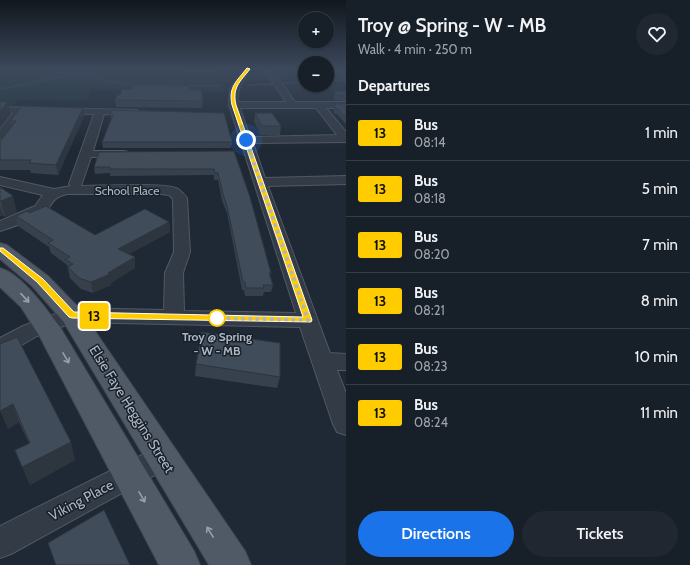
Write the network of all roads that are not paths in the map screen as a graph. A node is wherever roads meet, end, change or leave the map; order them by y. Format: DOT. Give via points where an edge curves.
graph roads {
  1 [pos="232,95"];
  2 [pos="286,95"];
  3 [pos="292,104"];
  4 [pos="319,104"];
  5 [pos="346,105"];
  6 [pos="0,110"];
  7 [pos="21,110"];
  8 [pos="233,110"];
  9 [pos="100,111"];
  10 [pos="147,112"];
  11 [pos="0,136"];
  12 [pos="346,139"];
  13 [pos="246,140"];
  14 [pos="85,154"];
  15 [pos="138,154"];
  16 [pos="346,180"];
  17 [pos="0,182"];
  18 [pos="261,182"];
  19 [pos="76,184"];
  20 [pos="54,193"];
  21 [pos="0,226"];
  22 [pos="0,249"];
  23 [pos="0,275"];
  24 [pos="174,317"];
  25 [pos="59,320"];
  26 [pos="308,320"];
  27 [pos="0,347"];
  28 [pos="322,361"];
  29 [pos="346,362"];
  30 [pos="346,424"];
  31 [pos="162,457"];
  32 [pos="129,474"];
  33 [pos="0,543"];
  34 [pos="180,565"];
  35 [pos="230,565"];
  1 -- 8 [label="street"];
  2 -- 3 [label="street"];
  3 -- 4 [label="street"];
  3 -- 8 [label="street"];
  4 -- 5 [label="street"];
  4 -- 12 [label="street"];
  6 -- 7 [label="street"];
  7 -- 9 [label="street"];
  7 -- 11 [label="street"];
  8 -- 13 [label="street"];
  9 -- 10 [label="street"];
  9 -- 14 [label="street"];
  12 -- 13 [label="street"];
  13 -- 18 [label="street" via="245,153"];
  14 -- 15 [label="street"];
  14 -- 19 [label="street"];
  16 -- 18 [label="street"];
  17 -- 20 [label="street, School Place"];
  18 -- 26 [label="street"];
  20 -- 21 [label="street" via="40,209"];
  20 -- 24 [label="street, School Place" via="67,190 161,190 173,192 180,198 182,252 174,272"];
  22 -- 25 [label="main road, Elsie Faye Heggins Street" via="40,281"];
  23 -- 25 [label="main road, Elsie Faye Heggins Street, one-way" via="29,302"];
  24 -- 25 [label="street"];
  24 -- 26 [label="street"];
  25 -- 27 [label="street" via="30,331"];
  25 -- 31 [label="main road, Elsie Faye Heggins Street"];
  25 -- 32 [label="main road, Elsie Faye Heggins Street, one-way" via="69,362"];
  26 -- 28 [label="street"];
  28 -- 29 [label="street"];
  28 -- 30 [label="street"];
  31 -- 32 [label="street, Viking Place"];
  35 -- 31 [label="main road, Elsie Faye Heggins Street, one-way"];
  32 -- 33 [label="street, Viking Place"];
  32 -- 34 [label="main road, Elsie Faye Heggins Street, one-way"];
}
